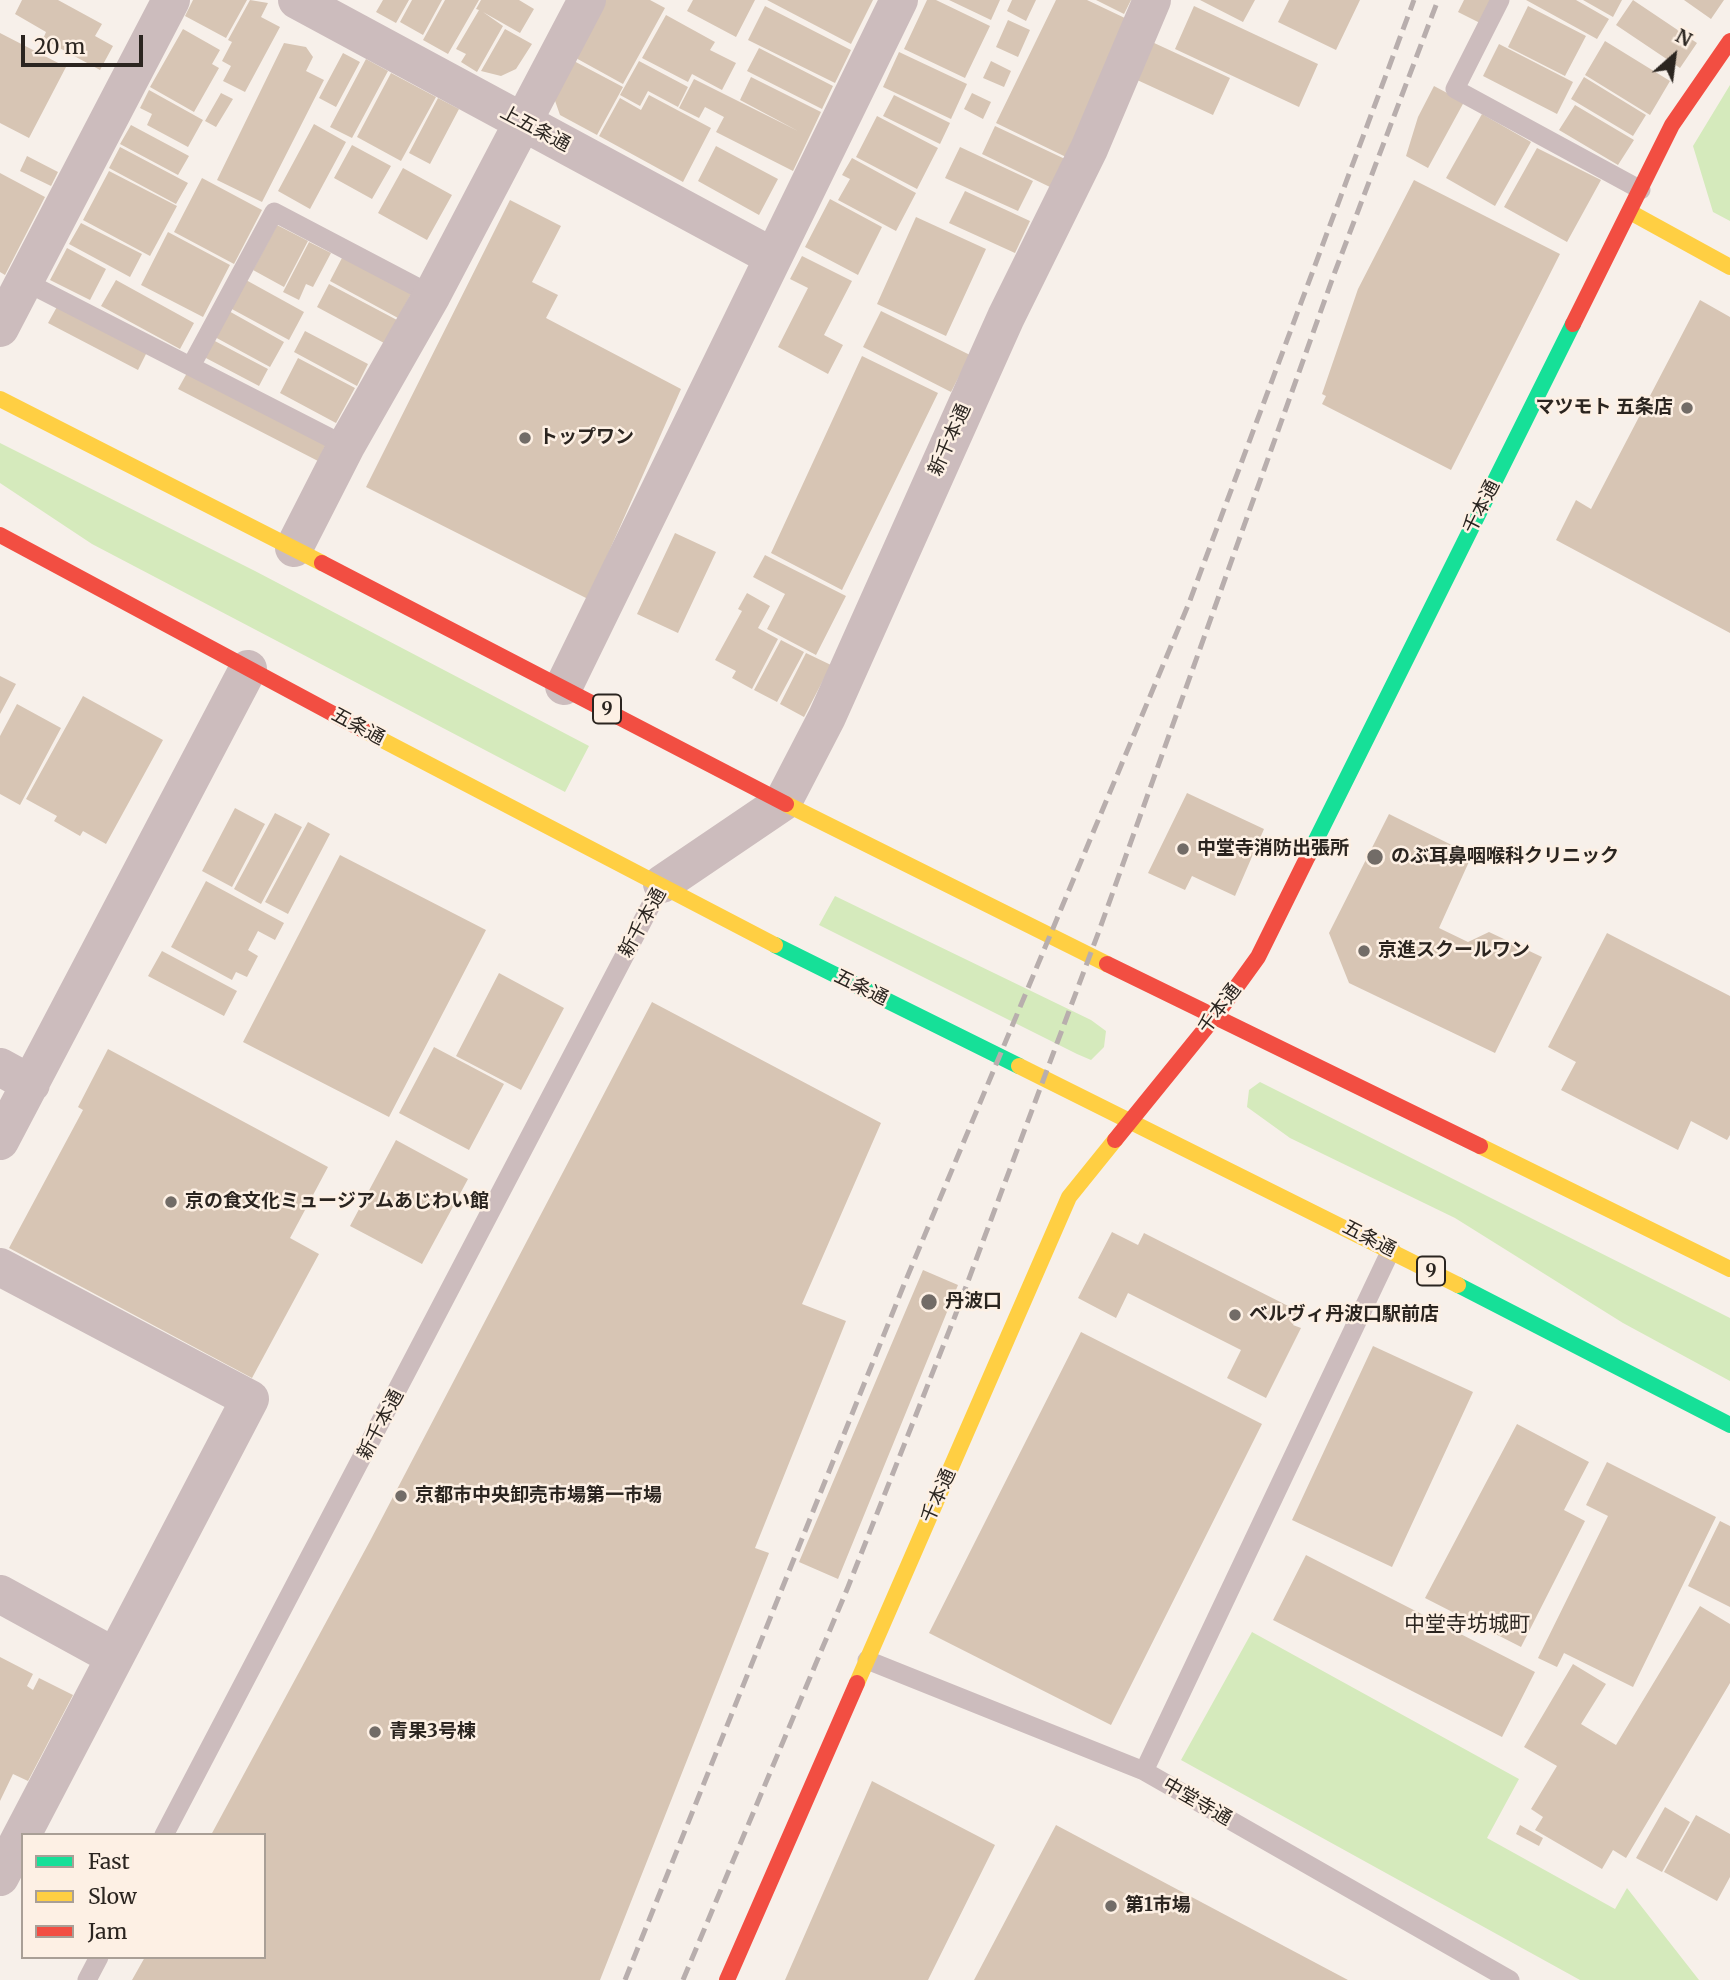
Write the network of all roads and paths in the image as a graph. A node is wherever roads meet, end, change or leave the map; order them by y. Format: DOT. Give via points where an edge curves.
graph roads {
  1 [pos="171,0"];
  2 [pos="297,0"];
  3 [pos="587,0"];
  4 [pos="899,0"];
  5 [pos="1152,0"];
  6 [pos="1500,0"];
  7 [pos="1730,41"];
  8 [pos="524,122"];
  9 [pos="1641,190"];
  10 [pos="1630,212"];
  11 [pos="773,257"];
  12 [pos="1730,267"];
  13 [pos="24,281"];
  14 [pos="432,295"];
  15 [pos="0,328"];
  16 [pos="191,366"];
  17 [pos="0,399"];
  18 [pos="346,446"];
  19 [pos="0,535"];
  20 [pos="294,548"];
  21 [pos="248,669"];
  22 [pos="564,686"];
  23 [pos="783,802"];
  24 [pos="662,884"];
  25 [pos="1214,1018"];
  26 [pos="16,1075"];
  27 [pos="1130,1121"];
  28 [pos="0,1141"];
  29 [pos="1391,1250"];
  30 [pos="0,1266"];
  31 [pos="1730,1269"];
  32 [pos="1730,1425"];
  33 [pos="0,1594"];
  34 [pos="115,1657"];
  35 [pos="867,1660"];
  36 [pos="1144,1771"];
  37 [pos="23,1833"];
  38 [pos="165,1833"];
  39 [pos="21,1837"];
  40 [pos="0,1877"];
  41 [pos="98,1959"];
  42 [pos="87,1980"];
  43 [pos="727,1980"];
  44 [pos="1510,1980"];
  1 -- 13 [label="street"];
  2 -- 8 [label="street, 上五条通"];
  3 -- 8 [label="street"];
  4 -- 11 [label="street"];
  5 -- 23 [label="street, 新千本通" via="1089,149 1006,317 827,717"];
  6 -- 9 [label="lane" via="1455,89"];
  7 -- 9 [label="main road, 千本通" via="1672,125"];
  8 -- 11 [label="street, 上五条通"];
  8 -- 14 [label="street"];
  9 -- 10 [label="main road, 千本通"];
  10 -- 12 [label="main road"];
  10 -- 25 [label="main road, 千本通" via="1258,957"];
  11 -- 22 [label="street"];
  13 -- 15 [label="street"];
  13 -- 16 [label="lane"];
  14 -- 16 [label="lane" via="274,212"];
  14 -- 18 [label="street"];
  16 -- 18 [label="lane"];
  17 -- 20 [label="main road, 9"];
  18 -- 20 [label="street"];
  19 -- 21 [label="main road, 五条通 / 9"];
  20 -- 22 [label="main road, 9"];
  21 -- 24 [label="main road, 五条通 / 9"];
  21 -- 26 [label="street"];
  22 -- 23 [label="main road, 9"];
  23 -- 24 [label="street, 新千本通"];
  23 -- 25 [label="main road, 9"];
  24 -- 27 [label="main road, 五条通 / 9" via="788,952"];
  24 -- 38 [label="lane, 新千本通"];
  25 -- 27 [label="main road, 千本通"];
  25 -- 31 [label="main road, 9"];
  26 -- 28 [label="street"];
  27 -- 29 [label="main road, 五条通 / 9"];
  27 -- 35 [label="main road, 千本通" via="1069,1197"];
  29 -- 32 [label="main road, 五条通 / 9"];
  29 -- 36 [label="lane"];
  30 -- 34 [label="street" via="250,1399"];
  33 -- 34 [label="street"];
  34 -- 37 [label="street"];
  35 -- 36 [label="lane, 中堂寺通"];
  35 -- 43 [label="main road, 千本通"];
  36 -- 44 [label="lane, 中堂寺通"];
  39 -- 40 [label="street"];
  41 -- 42 [label="lane"];
}
